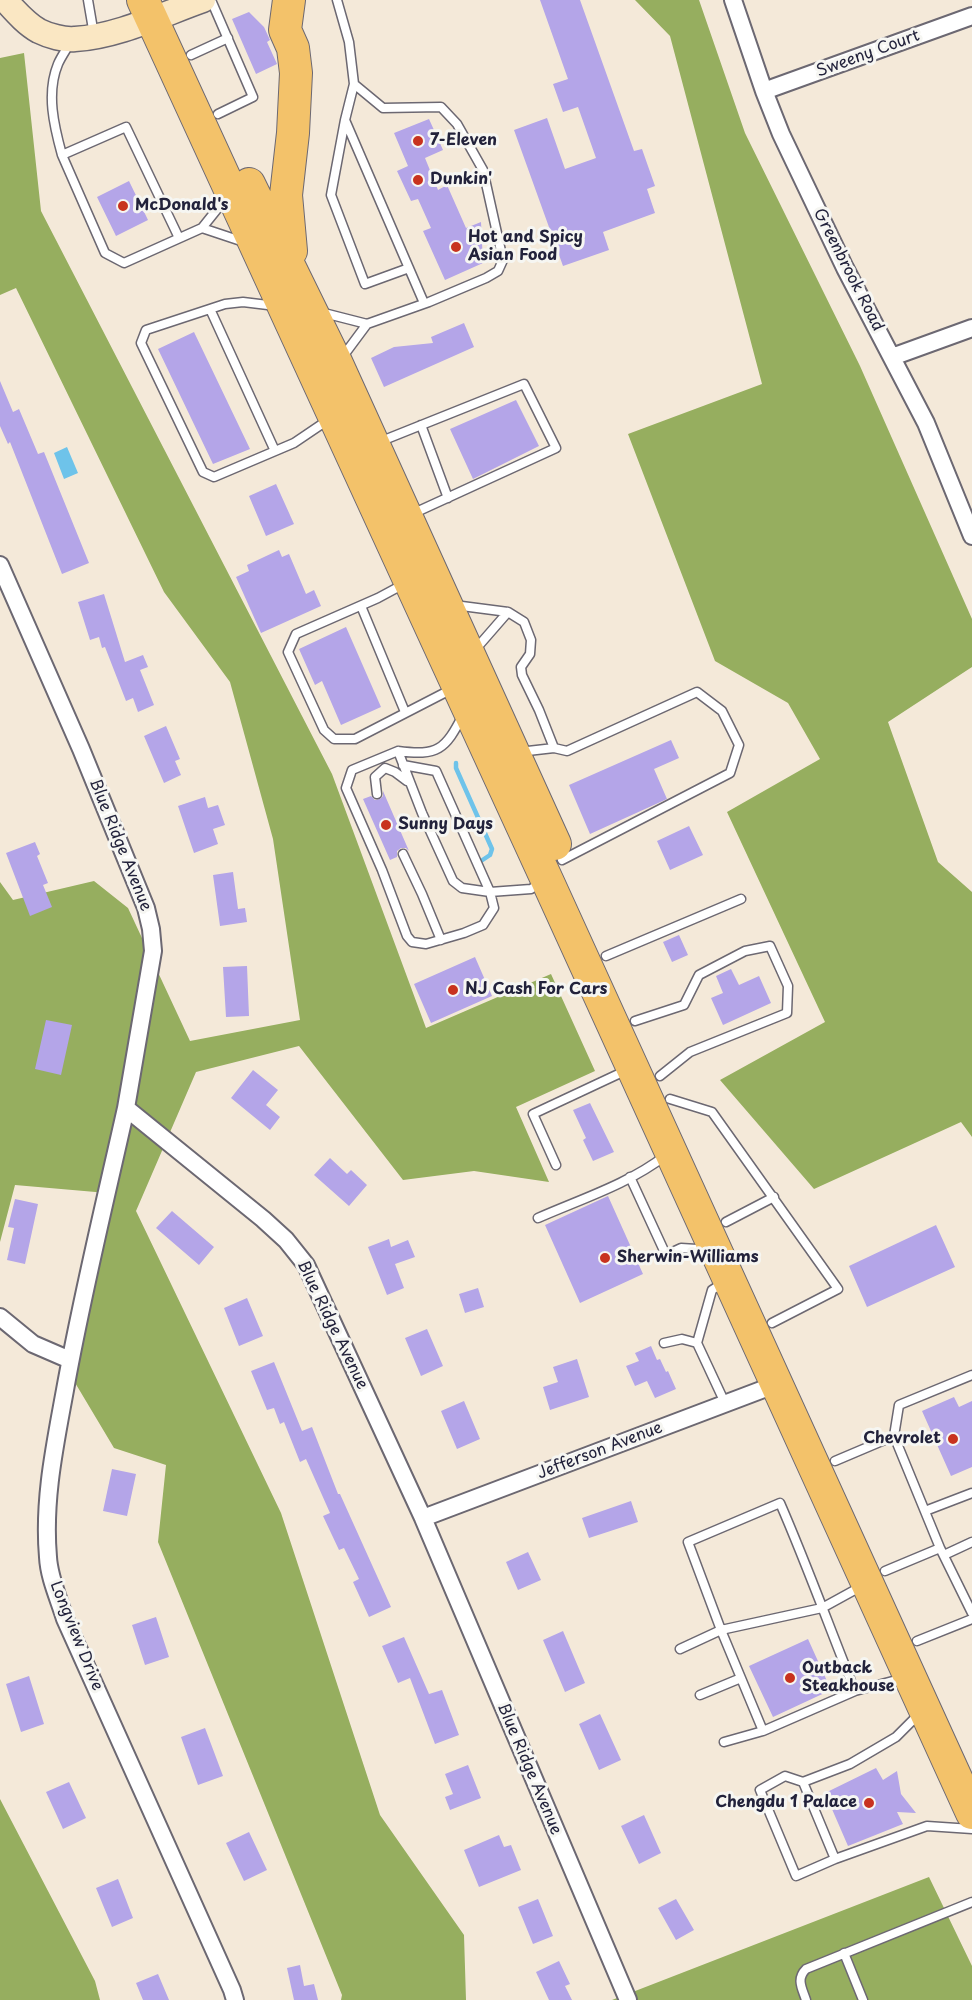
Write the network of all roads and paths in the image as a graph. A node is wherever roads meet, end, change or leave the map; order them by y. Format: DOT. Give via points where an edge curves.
graph roads {
  1 [pos="5,0"];
  2 [pos="88,0"];
  3 [pos="203,0"];
  4 [pos="211,0"];
  5 [pos="261,0"];
  6 [pos="337,0"];
  7 [pos="733,0"];
  8 [pos="158,7"];
  9 [pos="287,15"];
  10 [pos="972,16"];
  11 [pos="84,38"];
  12 [pos="228,39"];
  13 [pos="191,55"];
  14 [pos="354,84"];
  15 [pos="764,91"];
  16 [pos="218,114"];
  17 [pos="345,120"];
  18 [pos="62,154"];
  19 [pos="230,193"];
  20 [pos="202,228"];
  21 [pos="179,238"];
  22 [pos="255,246"];
  23 [pos="409,268"];
  24 [pos="296,279"];
  25 [pos="424,303"];
  26 [pos="297,308"];
  27 [pos="210,309"];
  28 [pos="367,324"];
  29 [pos="972,328"];
  30 [pos="892,357"];
  31 [pos="337,364"];
  32 [pos="334,417"];
  33 [pos="421,425"];
  34 [pos="373,444"];
  35 [pos="275,451"];
  36 [pos="448,498"];
  37 [pos="406,517"];
  38 [pos="972,536"];
  39 [pos="0,565"];
  40 [pos="410,582"];
  41 [pos="445,603"];
  42 [pos="361,606"];
  43 [pos="508,612"];
  44 [pos="470,656"];
  45 [pos="462,696"];
  46 [pos="405,712"];
  47 [pos="554,748"];
  48 [pos="398,751"];
  49 [pos="513,752"];
  50 [pos="403,765"];
  51 [pos="410,783"];
  52 [pos="377,794"];
  53 [pos="403,854"];
  54 [pos="554,870"];
  55 [pos="490,892"];
  56 [pos="741,899"];
  57 [pos="441,940"];
  58 [pos="606,956"];
  59 [pos="635,1021"];
  60 [pos="654,1081"];
  61 [pos="126,1108"];
  62 [pos="670,1151"];
  63 [pos="556,1165"];
  64 [pos="630,1177"];
  65 [pos="774,1197"];
  66 [pos="538,1218"];
  67 [pos="719,1233"];
  68 [pos="729,1278"];
  69 [pos="0,1317"];
  70 [pos="772,1323"];
  71 [pos="664,1343"];
  72 [pos="698,1343"];
  73 [pos="70,1360"];
  74 [pos="972,1375"];
  75 [pos="777,1384"];
  76 [pos="725,1403"];
  77 [pos="894,1436"];
  78 [pos="835,1461"];
  79 [pos="972,1493"];
  80 [pos="925,1511"];
  81 [pos="423,1518"];
  82 [pos="972,1542"];
  83 [pos="942,1551"];
  84 [pos="876,1577"];
  85 [pos="822,1608"];
  86 [pos="972,1613"];
  87 [pos="972,1619"];
  88 [pos="721,1630"];
  89 [pos="918,1641"];
  90 [pos="680,1649"];
  91 [pos="910,1676"];
  92 [pos="741,1678"];
  93 [pos="855,1691"];
  94 [pos="700,1695"];
  95 [pos="924,1708"];
  96 [pos="763,1731"];
  97 [pos="724,1742"];
  98 [pos="972,1766"];
  99 [pos="803,1782"];
  100 [pos="972,1813"];
  101 [pos="972,1829"];
  102 [pos="835,1859"];
  103 [pos="972,1902"];
  104 [pos="844,1953"];
  105 [pos="235,2000"];
  106 [pos="628,2000"];
  107 [pos="806,2000"];
  108 [pos="863,2000"];
  1 -- 11 [label="street" via="38,30 52,36"];
  2 -- 11 [label="lane"];
  3 -- 8 [label="street"];
  4 -- 12 [label="lane"];
  5 -- 9 [label="highway"];
  6 -- 14 [label="lane" via="349,42"];
  7 -- 15 [label="street, Greenbrook Road"];
  8 -- 11 [label="street" via="128,28"];
  8 -- 13 [label="highway"];
  8 -- 19 [label="highway"];
  9 -- 24 [label="highway" via="296,73 286,195"];
  10 -- 15 [label="street, Sweeny Court"];
  11 -- 18 [label="lane" via="58,64 52,98 53,122"];
  12 -- 13 [label="lane"];
  12 -- 16 [label="lane" via="254,97"];
  13 -- 16 [label="highway"];
  14 -- 17 [label="lane"];
  14 -- 25 [label="lane" via="383,108 441,107 457,124 483,170 502,260 498,271"];
  15 -- 30 [label="street, Greenbrook Road" via="840,258"];
  16 -- 24 [label="highway"];
  17 -- 23 [label="lane"];
  17 -- 23 [label="lane" via="331,195 365,284"];
  18 -- 21 [label="lane" via="105,253 124,263"];
  18 -- 21 [label="lane" via="126,127"];
  19 -- 20 [label="lane"];
  19 -- 22 [label="highway"];
  20 -- 21 [label="lane"];
  20 -- 22 [label="lane"];
  22 -- 26 [label="highway"];
  23 -- 25 [label="lane"];
  24 -- 26 [label="highway"];
  25 -- 28 [label="lane"];
  26 -- 27 [label="lane" via="243,302"];
  26 -- 28 [label="lane"];
  26 -- 31 [label="highway"];
  26 -- 32 [label="highway"];
  27 -- 35 [label="lane"];
  27 -- 35 [label="lane" via="146,330 141,343 203,472 214,477"];
  28 -- 31 [label="lane"];
  29 -- 30 [label="street"];
  30 -- 38 [label="street, Greenbrook Road" via="926,423"];
  31 -- 34 [label="highway"];
  32 -- 35 [label="lane"];
  32 -- 40 [label="highway"];
  33 -- 34 [label="lane"];
  33 -- 36 [label="lane"];
  33 -- 36 [label="lane" via="524,384 556,448"];
  34 -- 37 [label="highway"];
  36 -- 37 [label="lane"];
  37 -- 41 [label="highway"];
  39 -- 61 [label="street, Blue Ridge Avenue" via="81,749 151,929 153,951"];
  40 -- 42 [label="lane"];
  40 -- 45 [label="highway"];
  41 -- 43 [label="lane"];
  41 -- 44 [label="highway"];
  42 -- 46 [label="lane"];
  42 -- 46 [label="lane" via="296,634 288,652 324,730 334,738 355,739"];
  43 -- 44 [label="lane"];
  43 -- 47 [label="lane" via="524,622 531,639 522,675"];
  44 -- 49 [label="highway"];
  45 -- 46 [label="lane"];
  45 -- 48 [label="lane" via="444,746 434,751"];
  45 -- 54 [label="highway"];
  47 -- 49 [label="lane"];
  47 -- 54 [label="lane" via="567,750 697,692 722,711 738,745 730,773"];
  48 -- 50 [label="lane"];
  48 -- 57 [label="lane" via="352,770 346,788 407,936 412,942 426,944"];
  49 -- 54 [label="highway"];
  50 -- 51 [label="lane"];
  50 -- 55 [label="lane" via="436,771"];
  51 -- 52 [label="lane" via="385,768 375,777"];
  51 -- 55 [label="lane" via="453,881 462,888"];
  53 -- 57 [label="lane"];
  54 -- 55 [label="lane" via="531,889"];
  54 -- 58 [label="highway"];
  54 -- 60 [label="highway"];
  55 -- 57 [label="lane" via="494,908 483,925"];
  56 -- 58 [label="lane"];
  58 -- 59 [label="highway"];
  59 -- 60 [label="highway"];
  59 -- 60 [label="lane" via="684,1005 699,975 745,951 770,946 788,986 787,1013 690,1052"];
  60 -- 62 [label="highway"];
  60 -- 63 [label="lane" via="533,1114"];
  60 -- 65 [label="lane" via="712,1112"];
  60 -- 67 [label="highway"];
  61 -- 73 [label="street, Longview Drive"];
  61 -- 81 [label="street, Blue Ridge Avenue" via="263,1219 306,1265"];
  62 -- 64 [label="lane"];
  62 -- 67 [label="highway"];
  64 -- 66 [label="lane"];
  64 -- 67 [label="lane" via="666,1255 681,1248 697,1249"];
  65 -- 67 [label="lane"];
  65 -- 70 [label="lane" via="838,1289"];
  67 -- 68 [label="highway"];
  67 -- 70 [label="highway"];
  68 -- 72 [label="lane" via="712,1290"];
  68 -- 75 [label="highway"];
  69 -- 73 [label="street" via="33,1344"];
  70 -- 78 [label="highway"];
  71 -- 72 [label="lane" via="682,1339"];
  72 -- 76 [label="lane"];
  73 -- 105 [label="street, Longview Drive" via="46,1500 51,1576 65,1618"];
  74 -- 77 [label="lane" via="899,1405"];
  75 -- 76 [label="street, Jefferson Avenue"];
  75 -- 84 [label="highway"];
  76 -- 81 [label="street, Jefferson Avenue"];
  77 -- 78 [label="lane"];
  77 -- 80 [label="lane"];
  78 -- 84 [label="highway"];
  79 -- 80 [label="lane"];
  80 -- 83 [label="lane"];
  81 -- 106 [label="street, Blue Ridge Avenue"];
  82 -- 83 [label="lane"];
  83 -- 84 [label="lane"];
  83 -- 86 [label="lane"];
  84 -- 85 [label="lane"];
  84 -- 89 [label="highway"];
  84 -- 91 [label="highway"];
  85 -- 88 [label="lane"];
  85 -- 88 [label="lane" via="780,1503 688,1542"];
  85 -- 93 [label="lane"];
  87 -- 89 [label="lane"];
  88 -- 90 [label="lane"];
  88 -- 92 [label="lane"];
  89 -- 98 [label="highway"];
  91 -- 93 [label="lane"];
  91 -- 95 [label="highway"];
  92 -- 94 [label="lane"];
  92 -- 96 [label="lane"];
  93 -- 96 [label="lane"];
  95 -- 99 [label="lane" via="896,1737 850,1764"];
  95 -- 100 [label="highway"];
  96 -- 97 [label="lane"];
  99 -- 102 [label="lane"];
  99 -- 102 [label="lane" via="785,1776 760,1790 796,1876"];
  101 -- 102 [label="lane" via="927,1826"];
  103 -- 104 [label="lane"];
  104 -- 107 [label="lane" via="801,1974"];
  104 -- 108 [label="lane"];
}
